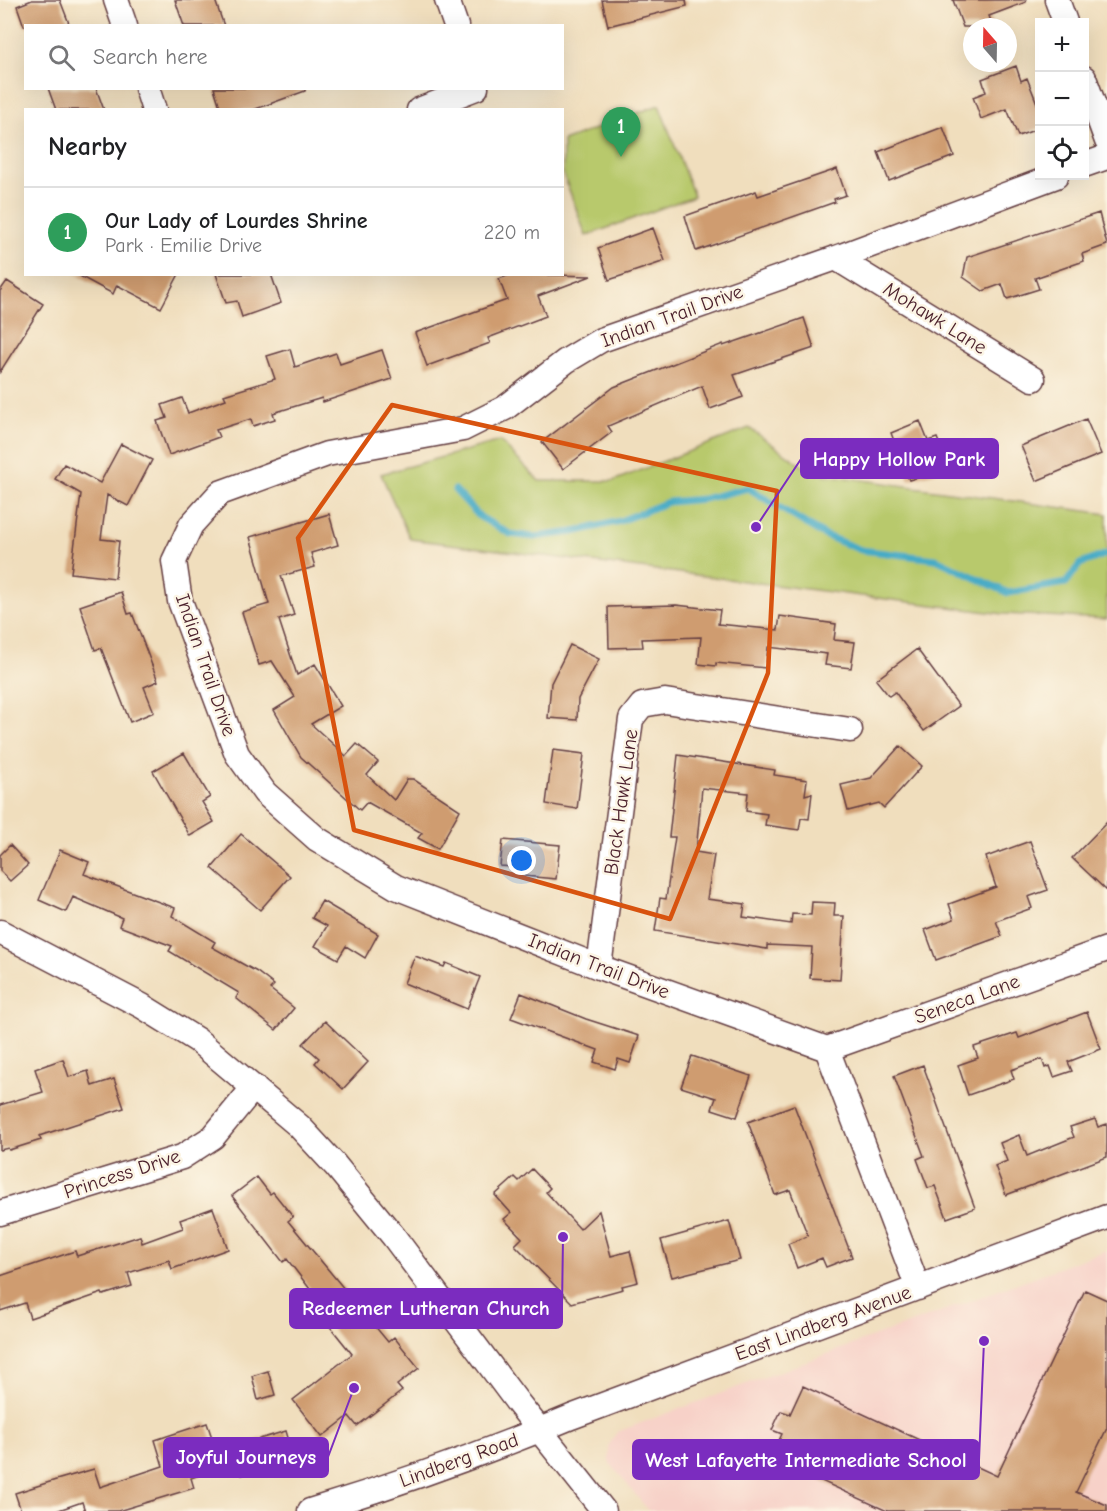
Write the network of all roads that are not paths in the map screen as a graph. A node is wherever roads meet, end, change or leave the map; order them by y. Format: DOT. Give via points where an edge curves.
graph roads {
  1 [pos="116,0"];
  2 [pos="447,0"];
  3 [pos="1057,0"];
  4 [pos="1064,18"];
  5 [pos="124,24"];
  6 [pos="455,24"];
  7 [pos="148,90"];
  8 [pos="471,90"];
  9 [pos="1089,92"];
  10 [pos="153,108"];
  11 [pos="424,108"];
  12 [pos="1107,141"];
  13 [pos="1107,156"];
  14 [pos="1089,163"];
  15 [pos="1045,180"];
  16 [pos="836,258"];
  17 [pos="1033,379"];
  18 [pos="850,730"];
  19 [pos="0,932"];
  20 [pos="1107,949"];
  21 [pos="599,967"];
  22 [pos="827,1049"];
  23 [pos="254,1087"];
  24 [pos="0,1213"];
  25 [pos="1107,1217"];
  26 [pos="918,1288"];
  27 [pos="539,1430"];
  28 [pos="310,1511"];
  29 [pos="604,1511"];
  1 -- 5 [label="street"];
  2 -- 6 [label="street"];
  3 -- 4 [label="street"];
  7 -- 10 [label="street"];
  8 -- 11 [label="street"];
  9 -- 12 [label="street"];
  13 -- 14 [label="street"];
  15 -- 16 [label="street, Indian Trail Drive"];
  16 -- 17 [label="street, Mohawk Lane"];
  16 -- 21 [label="street, Indian Trail Drive" via="601,340 566,361 505,408 464,429 327,454 220,493 191,525 174,561 180,601 237,754 265,793 317,839 396,887"];
  18 -- 21 [label="street, Black Hawk Lane" via="665,701 642,705 632,719"];
  19 -- 23 [label="street" via="142,1006 197,1040"];
  20 -- 22 [label="street, Seneca Lane"];
  21 -- 22 [label="street, Indian Trail Drive"];
  22 -- 26 [label="street"];
  23 -- 24 [label="street, Princess Drive" via="213,1137 182,1157"];
  23 -- 27 [label="street" via="299,1126 394,1236"];
  25 -- 26 [label="street, East Lindberg Avenue"];
  26 -- 27 [label="street, East Lindberg Avenue"];
  27 -- 28 [label="street, Lindberg Road" via="380,1490"];
  27 -- 29 [label="street"];
}
